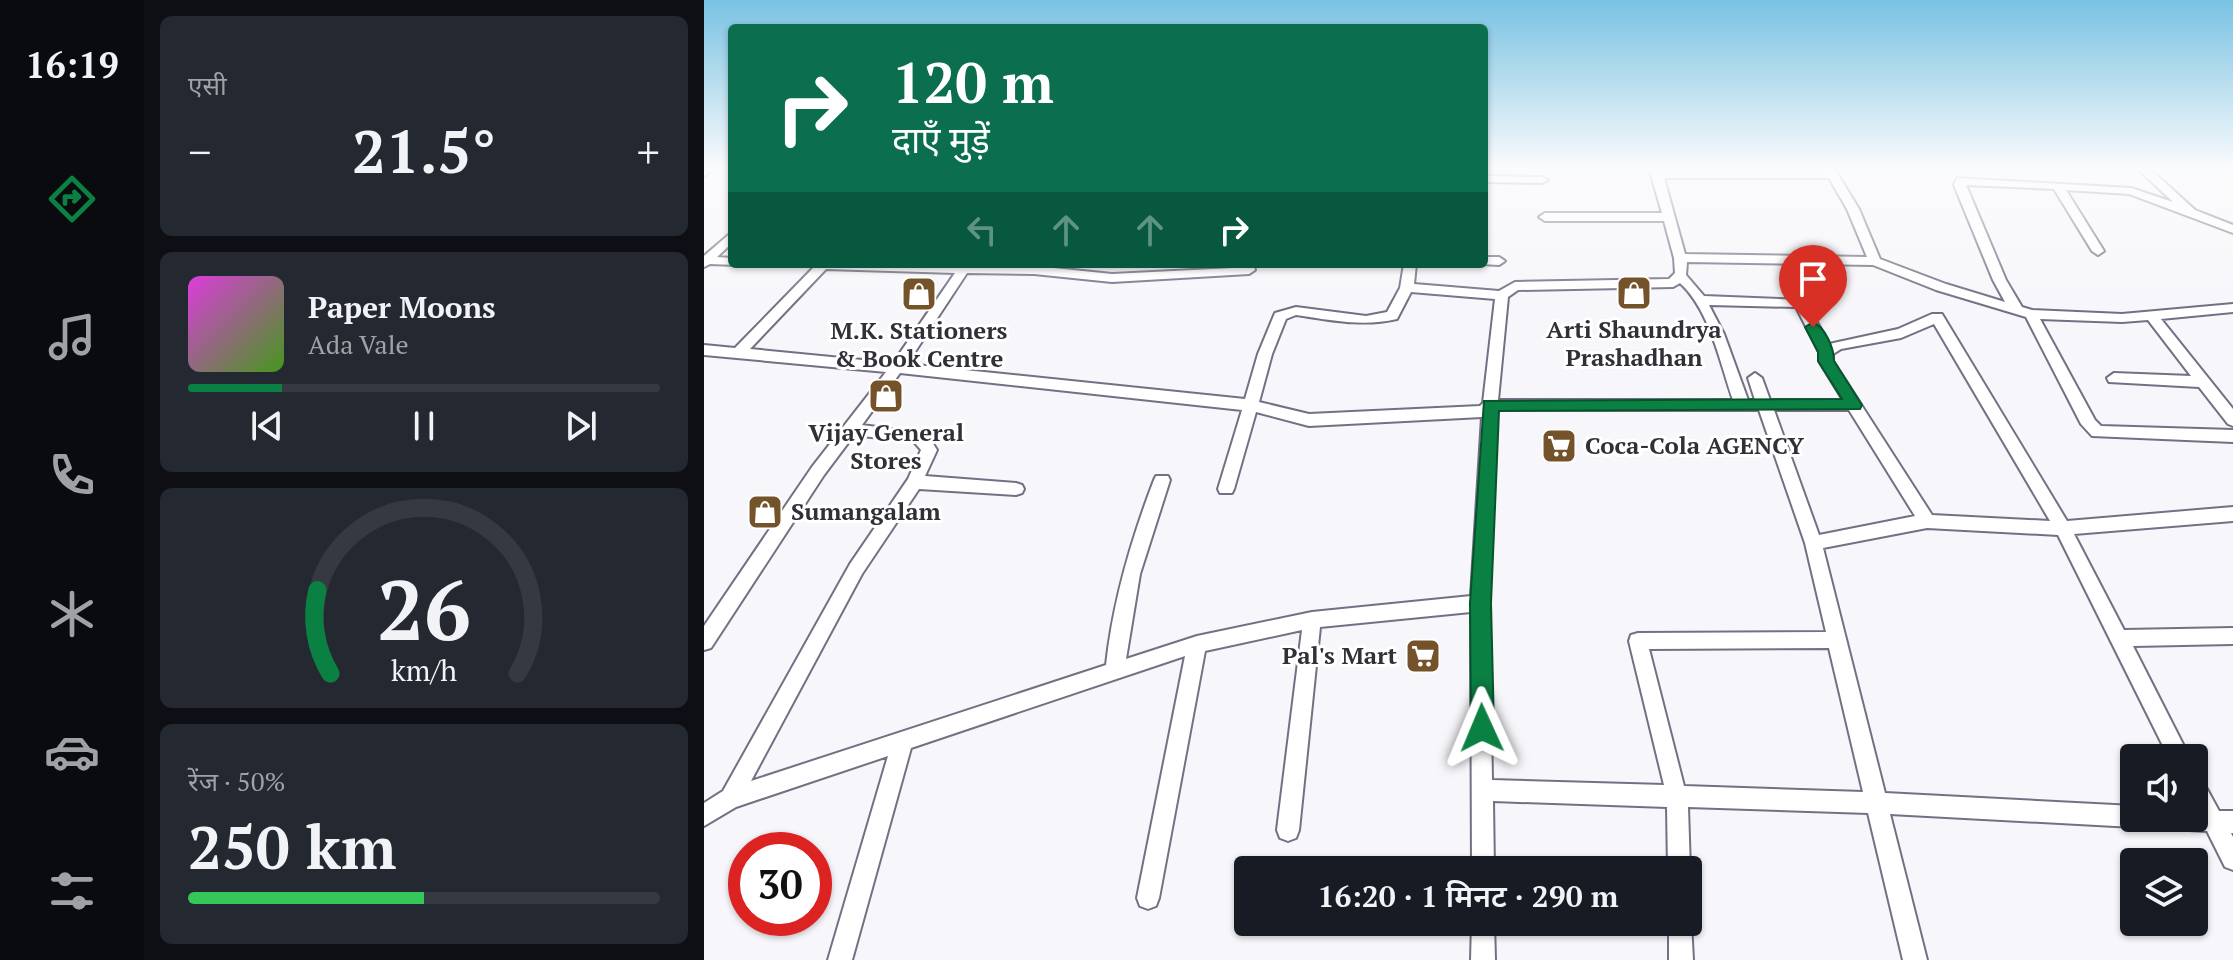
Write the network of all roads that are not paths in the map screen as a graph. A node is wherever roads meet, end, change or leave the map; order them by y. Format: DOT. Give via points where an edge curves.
graph roads {
  1 [pos="1666,213"];
  2 [pos="1855,213"];
  3 [pos="1975,213"];
  4 [pos="2074,213"];
  5 [pos="2191,213"];
  6 [pos="1545,217"];
  7 [pos="1667,217"];
  8 [pos="2233,229"];
  9 [pos="728,240"];
  10 [pos="2098,251"];
  11 [pos="1680,258"];
  12 [pos="1488,261"];
  13 [pos="1499,261"];
  14 [pos="1875,261"];
  15 [pos="706,262"];
  16 [pos="728,262"];
  17 [pos="816,268"];
  18 [pos="962,268"];
  19 [pos="987,268"];
  20 [pos="1410,268"];
  21 [pos="1249,270"];
  22 [pos="1679,276"];
  23 [pos="1407,288"];
  24 [pos="1502,295"];
  25 [pos="1700,300"];
  26 [pos="2233,308"];
  27 [pos="2024,312"];
  28 [pos="2150,314"];
  29 [pos="704,350"];
  30 [pos="1826,352"];
  31 [pos="738,353"];
  32 [pos="898,366"];
  33 [pos="1755,378"];
  34 [pos="2114,378"];
  35 [pos="2202,382"];
  36 [pos="1742,404"];
  37 [pos="1764,404"];
  38 [pos="1490,405"];
  39 [pos="1854,405"];
  40 [pos="1252,407"];
  41 [pos="2233,420"];
  42 [pos="851,429"];
  43 [pos="2233,436"];
  44 [pos="1162,480"];
  45 [pos="915,482"];
  46 [pos="1016,489"];
  47 [pos="1226,489"];
  48 [pos="2233,514"];
  49 [pos="1927,521"];
  50 [pos="2063,528"];
  51 [pos="1813,543"];
  52 [pos="1480,603"];
  53 [pos="712,618"];
  54 [pos="1312,620"];
  55 [pos="2233,636"];
  56 [pos="2119,638"];
  57 [pos="1836,640"];
  58 [pos="704,642"];
  59 [pos="1197,644"];
  60 [pos="1115,671"];
  61 [pos="902,743"];
  62 [pos="2173,744"];
  63 [pos="1483,790"];
  64 [pos="730,798"];
  65 [pos="1677,798"];
  66 [pos="1878,803"];
  67 [pos="2208,803"];
  68 [pos="704,815"];
  69 [pos="2120,816"];
  70 [pos="2223,822"];
  71 [pos="1288,830"];
  72 [pos="1483,856"];
  73 [pos="1679,856"];
  74 [pos="2233,859"];
  75 [pos="1148,898"];
  76 [pos="1483,936"];
  77 [pos="1680,936"];
  78 [pos="840,960"];
  79 [pos="1483,960"];
  80 [pos="1681,960"];
  81 [pos="1915,960"];
  1 -- 7 [label="street"];
  2 -- 14 [label="street"];
  3 -- 27 [label="street" via="1997,280"];
  4 -- 10 [label="street"];
  5 -- 8 [label="street"];
  6 -- 7 [label="street"];
  7 -- 11 [label="street"];
  9 -- 15 [label="street"];
  11 -- 14 [label="street"];
  11 -- 22 [label="street"];
  12 -- 13 [label="street"];
  14 -- 27 [label="street"];
  15 -- 16 [label="street"];
  17 -- 31 [label="street"];
  18 -- 32 [label="street"];
  19 -- 21 [label="street" via="1112,278"];
  20 -- 23 [label="street"];
  22 -- 24 [label="street" via="1665,285 1515,286"];
  22 -- 25 [label="street"];
  23 -- 24 [label="street"];
  23 -- 40 [label="street" via="1392,316 1366,320 1296,311 1280,316"];
  24 -- 38 [label="street"];
  25 -- 30 [label="street" via="1800,303"];
  25 -- 36 [label="street"];
  26 -- 28 [label="street"];
  27 -- 28 [label="street" via="2122,318"];
  27 -- 43 [label="street" via="2097,432"];
  28 -- 35 [label="street"];
  29 -- 31 [label="street"];
  30 -- 39 [label="street" via="1826,361"];
  30 -- 50 [label="street" via="1837,345 1901,333 1937,317"];
  31 -- 32 [label="street"];
  32 -- 40 [label="street"];
  32 -- 42 [label="street"];
  33 -- 37 [label="street"];
  34 -- 35 [label="street"];
  35 -- 41 [label="street"];
  36 -- 37 [label="street"];
  36 -- 38 [label="street"];
  37 -- 39 [label="street"];
  37 -- 51 [label="street"];
  38 -- 40 [label="street" via="1482,411 1309,420"];
  38 -- 52 [label="street"];
  39 -- 49 [label="street"];
  40 -- 47 [label="street"];
  42 -- 45 [label="street" via="924,441 929,450"];
  42 -- 53 [label="street"];
  44 -- 60 [label="street" via="1137,546"];
  45 -- 46 [label="street"];
  45 -- 64 [label="street" via="856,569"];
  48 -- 50 [label="street"];
  49 -- 50 [label="street"];
  49 -- 51 [label="street"];
  50 -- 56 [label="street"];
  51 -- 57 [label="street"];
  52 -- 54 [label="street"];
  52 -- 63 [label="street"];
  53 -- 58 [label="street"];
  54 -- 59 [label="street"];
  54 -- 71 [label="street"];
  55 -- 56 [label="street"];
  56 -- 62 [label="street"];
  57 -- 65 [label="street" via="1638,641"];
  57 -- 66 [label="street"];
  59 -- 60 [label="street"];
  59 -- 75 [label="street"];
  60 -- 61 [label="street"];
  61 -- 64 [label="street"];
  61 -- 78 [label="street"];
  63 -- 65 [label="street"];
  63 -- 72 [label="street"];
  64 -- 68 [label="street"];
  65 -- 66 [label="street"];
  65 -- 73 [label="street"];
  66 -- 69 [label="street"];
  66 -- 81 [label="street"];
  67 -- 70 [label="street"];
  70 -- 74 [label="street"];
  76 -- 79 [label="street"];
  77 -- 80 [label="street"];
}
